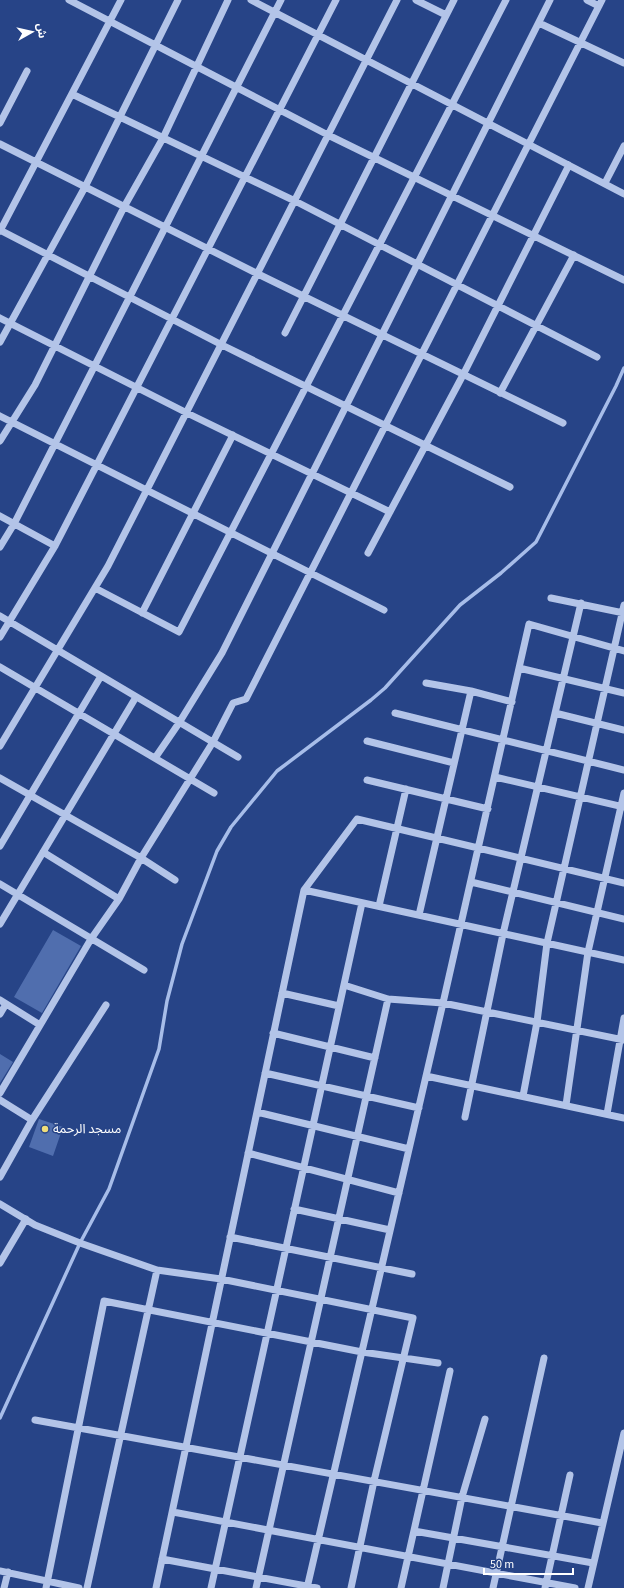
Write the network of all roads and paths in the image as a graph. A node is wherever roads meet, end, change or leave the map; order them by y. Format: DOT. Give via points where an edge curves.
graph roads {
  1 [pos="69,0"];
  2 [pos="121,0"];
  3 [pos="178,0"];
  4 [pos="228,0"];
  5 [pos="251,0"];
  6 [pos="281,0"];
  7 [pos="336,0"];
  8 [pos="397,0"];
  9 [pos="416,0"];
  10 [pos="454,0"];
  11 [pos="506,0"];
  12 [pos="550,0"];
  13 [pos="587,0"];
  14 [pos="600,3"];
  15 [pos="274,12"];
  16 [pos="446,15"];
  17 [pos="110,21"];
  18 [pos="539,22"];
  19 [pos="318,34"];
  20 [pos="579,43"];
  21 [pos="155,45"];
  22 [pos="368,59"];
  23 [pos="623,60"];
  24 [pos="197,67"];
  25 [pos="27,72"];
  26 [pos="412,83"];
  27 [pos="236,87"];
  28 [pos="72,94"];
  29 [pos="452,104"];
  30 [pos="279,110"];
  31 [pos="119,117"];
  32 [pos="488,122"];
  33 [pos="0,124"];
  34 [pos="328,136"];
  35 [pos="163,138"];
  36 [pos="528,143"];
  37 [pos="0,144"];
  38 [pos="624,146"];
  39 [pos="201,156"];
  40 [pos="374,158"];
  41 [pos="36,162"];
  42 [pos="569,165"];
  43 [pos="245,176"];
  44 [pos="414,177"];
  45 [pos="605,183"];
  46 [pos="85,187"];
  47 [pos="624,194"];
  48 [pos="452,196"];
  49 [pos="295,200"];
  50 [pos="124,207"];
  51 [pos="491,215"];
  52 [pos="340,224"];
  53 [pos="165,227"];
  54 [pos="0,231"];
  55 [pos="533,235"];
  56 [pos="380,244"];
  57 [pos="208,248"];
  58 [pos="48,255"];
  59 [pos="574,255"];
  60 [pos="417,264"];
  61 [pos="258,274"];
  62 [pos="90,276"];
  63 [pos="624,280"];
  64 [pos="456,284"];
  65 [pos="304,296"];
  66 [pos="130,297"];
  67 [pos="498,306"];
  68 [pos="343,316"];
  69 [pos="0,318"];
  70 [pos="172,318"];
  71 [pos="11,323"];
  72 [pos="537,326"];
  73 [pos="285,333"];
  74 [pos="382,334"];
  75 [pos="0,342"];
  76 [pos="222,344"];
  77 [pos="55,346"];
  78 [pos="421,354"];
  79 [pos="598,357"];
  80 [pos="94,366"];
  81 [pos="463,375"];
  82 [pos="307,386"];
  83 [pos="136,387"];
  84 [pos="500,393"];
  85 [pos="346,406"];
  86 [pos="186,413"];
  87 [pos="0,416"];
  88 [pos="12,422"];
  89 [pos="563,424"];
  90 [pos="385,425"];
  91 [pos="233,435"];
  92 [pos="0,441"];
  93 [pos="55,444"];
  94 [pos="426,445"];
  95 [pos="271,454"];
  96 [pos="96,465"];
  97 [pos="312,474"];
  98 [pos="510,487"];
  99 [pos="147,491"];
  100 [pos="350,492"];
  101 [pos="390,512"];
  102 [pos="193,514"];
  103 [pos="0,516"];
  104 [pos="14,524"];
  105 [pos="231,533"];
  106 [pos="55,546"];
  107 [pos="0,547"];
  108 [pos="272,553"];
  109 [pos="368,553"];
  110 [pos="310,572"];
  111 [pos="95,588"];
  112 [pos="551,598"];
  113 [pos="581,603"];
  114 [pos="384,610"];
  115 [pos="623,611"];
  116 [pos="142,613"];
  117 [pos="0,616"];
  118 [pos="10,621"];
  119 [pos="573,636"];
  120 [pos="0,637"];
  121 [pos="614,648"];
  122 [pos="58,650"];
  123 [pos="624,651"];
  124 [pos="0,667"];
  125 [pos="519,668"];
  126 [pos="101,676"];
  127 [pos="563,678"];
  128 [pos="426,683"];
  129 [pos="35,688"];
  130 [pos="605,688"];
  131 [pos="471,691"];
  132 [pos="624,693"];
  133 [pos="136,697"];
  134 [pos="512,702"];
  135 [pos="395,713"];
  136 [pos="555,713"];
  137 [pos="79,714"];
  138 [pos="180,722"];
  139 [pos="597,723"];
  140 [pos="462,730"];
  141 [pos="624,730"];
  142 [pos="114,734"];
  143 [pos="503,740"];
  144 [pos="367,741"];
  145 [pos="213,742"];
  146 [pos="0,746"];
  147 [pos="546,751"];
  148 [pos="238,757"];
  149 [pos="154,758"];
  150 [pos="589,761"];
  151 [pos="454,763"];
  152 [pos="624,770"];
  153 [pos="495,777"];
  154 [pos="0,778"];
  155 [pos="190,779"];
  156 [pos="367,780"];
  157 [pos="538,787"];
  158 [pos="406,789"];
  159 [pos="214,793"];
  160 [pos="624,793"];
  161 [pos="30,795"];
  162 [pos="581,797"];
  163 [pos="446,799"];
  164 [pos="623,806"];
  165 [pos="488,809"];
  166 [pos="65,815"];
  167 [pos="397,829"];
  168 [pos="437,838"];
  169 [pos="0,846"];
  170 [pos="479,848"];
  171 [pos="43,852"];
  172 [pos="141,858"];
  173 [pos="521,858"];
  174 [pos="564,869"];
  175 [pos="604,878"];
  176 [pos="174,880"];
  177 [pos="471,882"];
  178 [pos="624,883"];
  179 [pos="0,884"];
  180 [pos="304,890"];
  181 [pos="513,893"];
  182 [pos="18,895"];
  183 [pos="119,900"];
  184 [pos="362,903"];
  185 [pos="556,903"];
  186 [pos="379,906"];
  187 [pos="597,913"];
  188 [pos="419,915"];
  189 [pos="624,920"];
  190 [pos="0,924"];
  191 [pos="461,925"];
  192 [pos="504,934"];
  193 [pos="91,939"];
  194 [pos="547,943"];
  195 [pos="588,952"];
  196 [pos="624,960"];
  197 [pos="144,970"];
  198 [pos="344,985"];
  199 [pos="282,993"];
  200 [pos="388,999"];
  201 [pos="3,1002"];
  202 [pos="443,1003"];
  203 [pos="106,1005"];
  204 [pos="339,1006"];
  205 [pos="487,1011"];
  206 [pos="0,1014"];
  207 [pos="624,1018"];
  208 [pos="537,1022"];
  209 [pos="40,1025"];
  210 [pos="578,1030"];
  211 [pos="274,1033"];
  212 [pos="623,1040"];
  213 [pos="330,1047"];
  214 [pos="375,1058"];
  215 [pos="265,1073"];
  216 [pos="426,1076"];
  217 [pos="322,1085"];
  218 [pos="472,1085"];
  219 [pos="0,1093"];
  220 [pos="366,1096"];
  221 [pos="523,1096"];
  222 [pos="0,1100"];
  223 [pos="566,1105"];
  224 [pos="419,1108"];
  225 [pos="257,1112"];
  226 [pos="607,1114"];
  227 [pos="465,1117"];
  228 [pos="624,1118"];
  229 [pos="32,1120"];
  230 [pos="313,1125"];
  231 [pos="357,1136"];
  232 [pos="409,1149"];
  233 [pos="248,1153"];
  234 [pos="304,1168"];
  235 [pos="0,1177"];
  236 [pos="348,1179"];
  237 [pos="399,1193"];
  238 [pos="0,1204"];
  239 [pos="294,1209"];
  240 [pos="26,1219"];
  241 [pos="339,1219"];
  242 [pos="390,1230"];
  243 [pos="230,1237"];
  244 [pos="286,1248"];
  245 [pos="330,1258"];
  246 [pos="0,1263"];
  247 [pos="382,1268"];
  248 [pos="156,1270"];
  249 [pos="412,1274"];
  250 [pos="221,1279"];
  251 [pos="276,1290"];
  252 [pos="321,1300"];
  253 [pos="148,1310"];
  254 [pos="372,1310"];
  255 [pos="212,1322"];
  256 [pos="267,1333"];
  257 [pos="311,1341"];
  258 [pos="362,1352"];
  259 [pos="404,1358"];
  260 [pos="544,1358"];
  261 [pos="438,1363"];
  262 [pos="450,1371"];
  263 [pos="485,1419"];
  264 [pos="35,1420"];
  265 [pos="79,1428"];
  266 [pos="624,1433"];
  267 [pos="120,1435"];
  268 [pos="186,1447"];
  269 [pos="240,1457"];
  270 [pos="284,1465"];
  271 [pos="334,1474"];
  272 [pos="570,1475"];
  273 [pos="374,1482"];
  274 [pos="423,1490"];
  275 [pos="462,1498"];
  276 [pos="512,1507"];
  277 [pos="173,1512"];
  278 [pos="561,1515"];
  279 [pos="226,1522"];
  280 [pos="602,1523"];
  281 [pos="269,1530"];
  282 [pos="414,1531"];
  283 [pos="454,1538"];
  284 [pos="318,1540"];
  285 [pos="502,1547"];
  286 [pos="360,1548"];
  287 [pos="552,1555"];
  288 [pos="408,1557"];
  289 [pos="162,1559"];
  290 [pos="593,1563"];
  291 [pos="448,1564"];
  292 [pos="215,1569"];
  293 [pos="0,1571"];
  294 [pos="8,1572"];
  295 [pos="497,1573"];
  296 [pos="259,1577"];
  297 [pos="47,1584"];
  298 [pos="545,1585"];
  299 [pos="307,1587"];
  300 [pos="4,1588"];
  301 [pos="79,1588"];
  302 [pos="87,1588"];
  303 [pos="156,1588"];
  304 [pos="211,1588"];
  305 [pos="256,1588"];
  306 [pos="317,1588"];
  307 [pos="351,1588"];
  308 [pos="401,1588"];
  309 [pos="443,1588"];
  310 [pos="493,1588"];
  311 [pos="575,1588"];
  312 [pos="588,1588"];
  1 -- 17 [label="street"];
  2 -- 17 [label="street"];
  3 -- 21 [label="street"];
  4 -- 24 [label="street"];
  5 -- 15 [label="street"];
  6 -- 15 [label="street"];
  7 -- 19 [label="street"];
  8 -- 22 [label="street"];
  9 -- 16 [label="street"];
  10 -- 16 [label="street"];
  11 -- 29 [label="street"];
  12 -- 18 [label="street"];
  13 -- 14 [label="street"];
  14 -- 20 [label="street"];
  15 -- 19 [label="street"];
  15 -- 27 [label="street"];
  16 -- 26 [label="street"];
  17 -- 21 [label="street"];
  17 -- 28 [label="street"];
  18 -- 20 [label="street"];
  18 -- 32 [label="street"];
  19 -- 22 [label="street"];
  19 -- 30 [label="street"];
  20 -- 23 [label="street"];
  20 -- 36 [label="street"];
  21 -- 24 [label="street"];
  21 -- 31 [label="street"];
  22 -- 26 [label="street"];
  22 -- 34 [label="street"];
  24 -- 27 [label="street"];
  24 -- 35 [label="street"];
  25 -- 33 [label="street"];
  26 -- 29 [label="street"];
  26 -- 40 [label="street"];
  27 -- 30 [label="street"];
  27 -- 39 [label="street"];
  28 -- 31 [label="street"];
  28 -- 41 [label="street"];
  29 -- 32 [label="street"];
  29 -- 44 [label="street"];
  30 -- 34 [label="street"];
  30 -- 43 [label="street"];
  31 -- 35 [label="street"];
  31 -- 46 [label="street"];
  32 -- 36 [label="street"];
  32 -- 48 [label="street"];
  34 -- 40 [label="street"];
  34 -- 49 [label="street"];
  35 -- 39 [label="street"];
  35 -- 50 [label="street"];
  36 -- 42 [label="street"];
  36 -- 51 [label="street"];
  37 -- 41 [label="street"];
  38 -- 45 [label="street"];
  39 -- 43 [label="street"];
  39 -- 53 [label="street"];
  40 -- 44 [label="street"];
  40 -- 52 [label="street"];
  41 -- 46 [label="street"];
  41 -- 54 [label="street"];
  42 -- 45 [label="street"];
  42 -- 55 [label="street"];
  43 -- 49 [label="street"];
  43 -- 57 [label="street"];
  44 -- 48 [label="street"];
  44 -- 56 [label="street"];
  45 -- 47 [label="street"];
  46 -- 50 [label="street"];
  46 -- 58 [label="street"];
  48 -- 51 [label="street"];
  48 -- 60 [label="street"];
  49 -- 52 [label="street"];
  49 -- 61 [label="street"];
  50 -- 53 [label="street"];
  50 -- 62 [label="street"];
  51 -- 55 [label="street"];
  51 -- 64 [label="street"];
  52 -- 56 [label="street"];
  52 -- 65 [label="street"];
  53 -- 57 [label="street"];
  53 -- 66 [label="street"];
  54 -- 58 [label="street"];
  55 -- 59 [label="street"];
  55 -- 67 [label="street"];
  56 -- 60 [label="street"];
  56 -- 68 [label="street"];
  57 -- 61 [label="street"];
  57 -- 70 [label="street"];
  58 -- 62 [label="street"];
  58 -- 71 [label="street"];
  59 -- 63 [label="street"];
  59 -- 72 [label="street"];
  60 -- 64 [label="street"];
  60 -- 74 [label="street"];
  61 -- 65 [label="street"];
  61 -- 76 [label="street"];
  62 -- 66 [label="street"];
  62 -- 77 [label="street"];
  64 -- 67 [label="street"];
  64 -- 78 [label="street"];
  65 -- 68 [label="street"];
  65 -- 73 [label="street"];
  66 -- 70 [label="street"];
  66 -- 80 [label="street"];
  67 -- 72 [label="street"];
  67 -- 81 [label="street"];
  68 -- 74 [label="street"];
  68 -- 82 [label="street"];
  69 -- 71 [label="street"];
  70 -- 76 [label="street"];
  70 -- 83 [label="street"];
  71 -- 75 [label="street"];
  71 -- 77 [label="street"];
  72 -- 79 [label="street"];
  72 -- 84 [label="street"];
  74 -- 78 [label="street"];
  74 -- 85 [label="street"];
  76 -- 82 [label="street"];
  76 -- 86 [label="street"];
  77 -- 80 [label="street"];
  77 -- 88 [label="street"];
  78 -- 81 [label="street"];
  78 -- 90 [label="street"];
  80 -- 83 [label="street"];
  80 -- 93 [label="street"];
  81 -- 84 [label="street"];
  81 -- 94 [label="street"];
  82 -- 85 [label="street"];
  82 -- 95 [label="street"];
  83 -- 86 [label="street"];
  83 -- 96 [label="street"];
  84 -- 89 [label="street"];
  85 -- 90 [label="street"];
  85 -- 97 [label="street"];
  86 -- 91 [label="street"];
  86 -- 99 [label="street"];
  87 -- 88 [label="street"];
  88 -- 92 [label="street"];
  88 -- 93 [label="street"];
  90 -- 94 [label="street"];
  90 -- 100 [label="street"];
  91 -- 95 [label="street"];
  91 -- 102 [label="street"];
  93 -- 96 [label="street"];
  93 -- 104 [label="street"];
  94 -- 98 [label="street"];
  94 -- 101 [label="street"];
  95 -- 97 [label="street"];
  95 -- 105 [label="street"];
  96 -- 99 [label="street"];
  96 -- 106 [label="street"];
  97 -- 100 [label="street"];
  97 -- 108 [label="street"];
  99 -- 102 [label="street"];
  99 -- 111 [label="street"];
  100 -- 101 [label="street"];
  100 -- 110 [label="street"];
  101 -- 109 [label="street"];
  102 -- 105 [label="street"];
  102 -- 116 [label="street"];
  103 -- 104 [label="street"];
  104 -- 106 [label="street"];
  104 -- 107 [label="street"];
  105 -- 108 [label="street"];
  105 -- 116 [label="street" via="179,632"];
  106 -- 118 [label="street"];
  108 -- 110 [label="street"];
  108 -- 138 [label="street" via="222,653"];
  110 -- 114 [label="street"];
  110 -- 145 [label="street" via="246,699 233,704"];
  111 -- 116 [label="street"];
  111 -- 122 [label="street"];
  112 -- 113 [label="street"];
  113 -- 115 [label="street"];
  113 -- 119 [label="street"];
  115 -- 121 [label="street"];
  117 -- 118 [label="street"];
  118 -- 120 [label="street"];
  118 -- 122 [label="street"];
  119 -- 121 [label="street"];
  119 -- 125 [label="street" via="529,624"];
  119 -- 127 [label="street"];
  121 -- 123 [label="street"];
  121 -- 130 [label="street"];
  122 -- 126 [label="street"];
  122 -- 129 [label="street"];
  124 -- 129 [label="street"];
  125 -- 127 [label="street"];
  125 -- 134 [label="street"];
  126 -- 133 [label="street"];
  126 -- 137 [label="street"];
  127 -- 130 [label="street"];
  127 -- 136 [label="street"];
  128 -- 131 [label="street"];
  129 -- 137 [label="street"];
  129 -- 146 [label="street"];
  130 -- 132 [label="street"];
  130 -- 139 [label="street"];
  131 -- 134 [label="street"];
  131 -- 140 [label="street"];
  133 -- 138 [label="street"];
  133 -- 142 [label="street"];
  134 -- 143 [label="street"];
  135 -- 140 [label="street"];
  136 -- 139 [label="street"];
  136 -- 147 [label="street"];
  137 -- 142 [label="street"];
  137 -- 161 [label="street"];
  138 -- 145 [label="street"];
  138 -- 149 [label="street"];
  139 -- 141 [label="street"];
  139 -- 150 [label="street"];
  140 -- 143 [label="street"];
  140 -- 151 [label="street"];
  142 -- 149 [label="street"];
  142 -- 166 [label="street"];
  143 -- 147 [label="street"];
  143 -- 153 [label="street"];
  144 -- 151 [label="street"];
  145 -- 148 [label="street"];
  145 -- 155 [label="street"];
  147 -- 150 [label="street"];
  147 -- 157 [label="street"];
  149 -- 155 [label="street"];
  150 -- 152 [label="street"];
  150 -- 162 [label="street"];
  151 -- 163 [label="street"];
  153 -- 157 [label="street"];
  153 -- 165 [label="street"];
  154 -- 161 [label="street"];
  155 -- 159 [label="street"];
  155 -- 172 [label="street"];
  156 -- 158 [label="street"];
  157 -- 162 [label="street"];
  157 -- 173 [label="street"];
  158 -- 163 [label="street"];
  158 -- 167 [label="street"];
  160 -- 164 [label="street"];
  161 -- 166 [label="street"];
  161 -- 169 [label="street"];
  162 -- 164 [label="street"];
  162 -- 174 [label="street"];
  163 -- 165 [label="street"];
  163 -- 168 [label="street"];
  164 -- 175 [label="street"];
  165 -- 170 [label="street"];
  166 -- 171 [label="street"];
  166 -- 172 [label="street"];
  167 -- 168 [label="street"];
  167 -- 180 [label="street" via="357,819"];
  167 -- 186 [label="street"];
  168 -- 170 [label="street"];
  168 -- 188 [label="street"];
  170 -- 173 [label="street"];
  170 -- 177 [label="street"];
  171 -- 182 [label="street"];
  171 -- 183 [label="street"];
  172 -- 176 [label="street"];
  172 -- 183 [label="street"];
  173 -- 174 [label="street"];
  173 -- 181 [label="street"];
  174 -- 175 [label="street"];
  174 -- 185 [label="street"];
  175 -- 178 [label="street"];
  175 -- 187 [label="street"];
  177 -- 181 [label="street"];
  177 -- 191 [label="street"];
  179 -- 182 [label="street"];
  180 -- 184 [label="street"];
  180 -- 199 [label="street"];
  181 -- 185 [label="street"];
  181 -- 192 [label="street"];
  182 -- 190 [label="street"];
  182 -- 193 [label="street"];
  183 -- 193 [label="street"];
  184 -- 186 [label="street"];
  184 -- 198 [label="street"];
  185 -- 187 [label="street"];
  185 -- 194 [label="street"];
  186 -- 188 [label="street"];
  187 -- 189 [label="street"];
  187 -- 195 [label="street"];
  188 -- 191 [label="street"];
  191 -- 192 [label="street"];
  191 -- 202 [label="street"];
  192 -- 194 [label="street"];
  192 -- 205 [label="street"];
  193 -- 197 [label="street"];
  193 -- 209 [label="street"];
  194 -- 195 [label="street"];
  194 -- 208 [label="street"];
  195 -- 196 [label="street"];
  195 -- 210 [label="street"];
  198 -- 200 [label="street"];
  198 -- 204 [label="street"];
  199 -- 204 [label="street"];
  199 -- 211 [label="street"];
  200 -- 202 [label="street"];
  200 -- 214 [label="street"];
  201 -- 206 [label="street"];
  201 -- 209 [label="street"];
  202 -- 205 [label="street"];
  202 -- 216 [label="street"];
  203 -- 229 [label="street"];
  204 -- 213 [label="street"];
  205 -- 208 [label="street"];
  205 -- 218 [label="street"];
  207 -- 212 [label="street"];
  208 -- 210 [label="street"];
  208 -- 221 [label="street"];
  209 -- 219 [label="street"];
  210 -- 212 [label="street"];
  210 -- 223 [label="street"];
  211 -- 213 [label="street"];
  211 -- 215 [label="street"];
  212 -- 226 [label="street"];
  213 -- 214 [label="street"];
  213 -- 217 [label="street"];
  214 -- 220 [label="street"];
  215 -- 217 [label="street"];
  215 -- 225 [label="street"];
  216 -- 218 [label="street"];
  216 -- 224 [label="street"];
  217 -- 220 [label="street"];
  217 -- 230 [label="street"];
  218 -- 221 [label="street"];
  218 -- 227 [label="street"];
  220 -- 224 [label="street"];
  220 -- 231 [label="street"];
  221 -- 223 [label="street"];
  222 -- 229 [label="street"];
  223 -- 226 [label="street"];
  224 -- 232 [label="street"];
  225 -- 230 [label="street"];
  225 -- 233 [label="street"];
  226 -- 228 [label="street"];
  229 -- 235 [label="street"];
  230 -- 231 [label="street"];
  230 -- 234 [label="street"];
  231 -- 232 [label="street"];
  231 -- 236 [label="street"];
  232 -- 237 [label="street"];
  233 -- 234 [label="street"];
  233 -- 243 [label="street"];
  234 -- 236 [label="street"];
  234 -- 239 [label="street"];
  236 -- 237 [label="street"];
  236 -- 241 [label="street"];
  237 -- 242 [label="street"];
  238 -- 240 [label="street"];
  239 -- 241 [label="street"];
  239 -- 244 [label="street"];
  240 -- 246 [label="street"];
  240 -- 248 [label="street" via="80,1243"];
  241 -- 242 [label="street"];
  241 -- 245 [label="street"];
  242 -- 247 [label="street"];
  243 -- 244 [label="street"];
  243 -- 250 [label="street"];
  244 -- 245 [label="street"];
  244 -- 251 [label="street"];
  245 -- 247 [label="street"];
  245 -- 252 [label="street"];
  247 -- 249 [label="street"];
  247 -- 254 [label="street"];
  248 -- 250 [label="street"];
  248 -- 253 [label="street"];
  250 -- 251 [label="street"];
  250 -- 255 [label="street"];
  251 -- 252 [label="street"];
  251 -- 256 [label="street"];
  252 -- 254 [label="street"];
  252 -- 257 [label="street"];
  253 -- 255 [label="street"];
  253 -- 265 [label="street" via="104,1301"];
  253 -- 267 [label="street"];
  254 -- 258 [label="street"];
  254 -- 259 [label="street" via="413,1318"];
  255 -- 256 [label="street"];
  255 -- 268 [label="street"];
  256 -- 257 [label="street"];
  256 -- 269 [label="street"];
  257 -- 258 [label="street"];
  257 -- 270 [label="street"];
  258 -- 259 [label="street"];
  258 -- 271 [label="street"];
  259 -- 261 [label="street"];
  259 -- 273 [label="street"];
  260 -- 276 [label="street"];
  262 -- 274 [label="street"];
  263 -- 275 [label="street"];
  264 -- 265 [label="street"];
  265 -- 267 [label="street"];
  265 -- 297 [label="street"];
  266 -- 280 [label="street"];
  267 -- 268 [label="street"];
  267 -- 302 [label="street"];
  268 -- 269 [label="street"];
  268 -- 277 [label="street"];
  269 -- 270 [label="street"];
  269 -- 279 [label="street"];
  270 -- 271 [label="street"];
  270 -- 281 [label="street"];
  271 -- 273 [label="street"];
  271 -- 284 [label="street"];
  272 -- 278 [label="street"];
  273 -- 274 [label="street"];
  273 -- 286 [label="street"];
  274 -- 275 [label="street"];
  274 -- 282 [label="street"];
  275 -- 276 [label="street"];
  275 -- 283 [label="street"];
  276 -- 278 [label="street"];
  276 -- 285 [label="street"];
  277 -- 279 [label="street"];
  277 -- 289 [label="street"];
  278 -- 280 [label="street"];
  278 -- 287 [label="street"];
  279 -- 281 [label="street"];
  279 -- 292 [label="street"];
  280 -- 290 [label="street"];
  281 -- 284 [label="street"];
  281 -- 296 [label="street"];
  282 -- 283 [label="street"];
  282 -- 288 [label="street"];
  283 -- 285 [label="street"];
  283 -- 291 [label="street"];
  284 -- 286 [label="street"];
  284 -- 299 [label="street"];
  285 -- 287 [label="street"];
  285 -- 295 [label="street"];
  286 -- 288 [label="street"];
  286 -- 307 [label="street"];
  287 -- 290 [label="street"];
  287 -- 298 [label="street"];
  288 -- 291 [label="street"];
  288 -- 308 [label="street"];
  289 -- 292 [label="street"];
  289 -- 303 [label="street"];
  290 -- 312 [label="street"];
  291 -- 295 [label="street"];
  291 -- 309 [label="street"];
  292 -- 296 [label="street"];
  292 -- 304 [label="street"];
  293 -- 294 [label="street"];
  294 -- 297 [label="street"];
  294 -- 300 [label="street"];
  295 -- 298 [label="street"];
  295 -- 310 [label="street"];
  296 -- 299 [label="street"];
  296 -- 305 [label="street"];
  297 -- 301 [label="street"];
  298 -- 311 [label="street"];
  299 -- 306 [label="street"];
}
